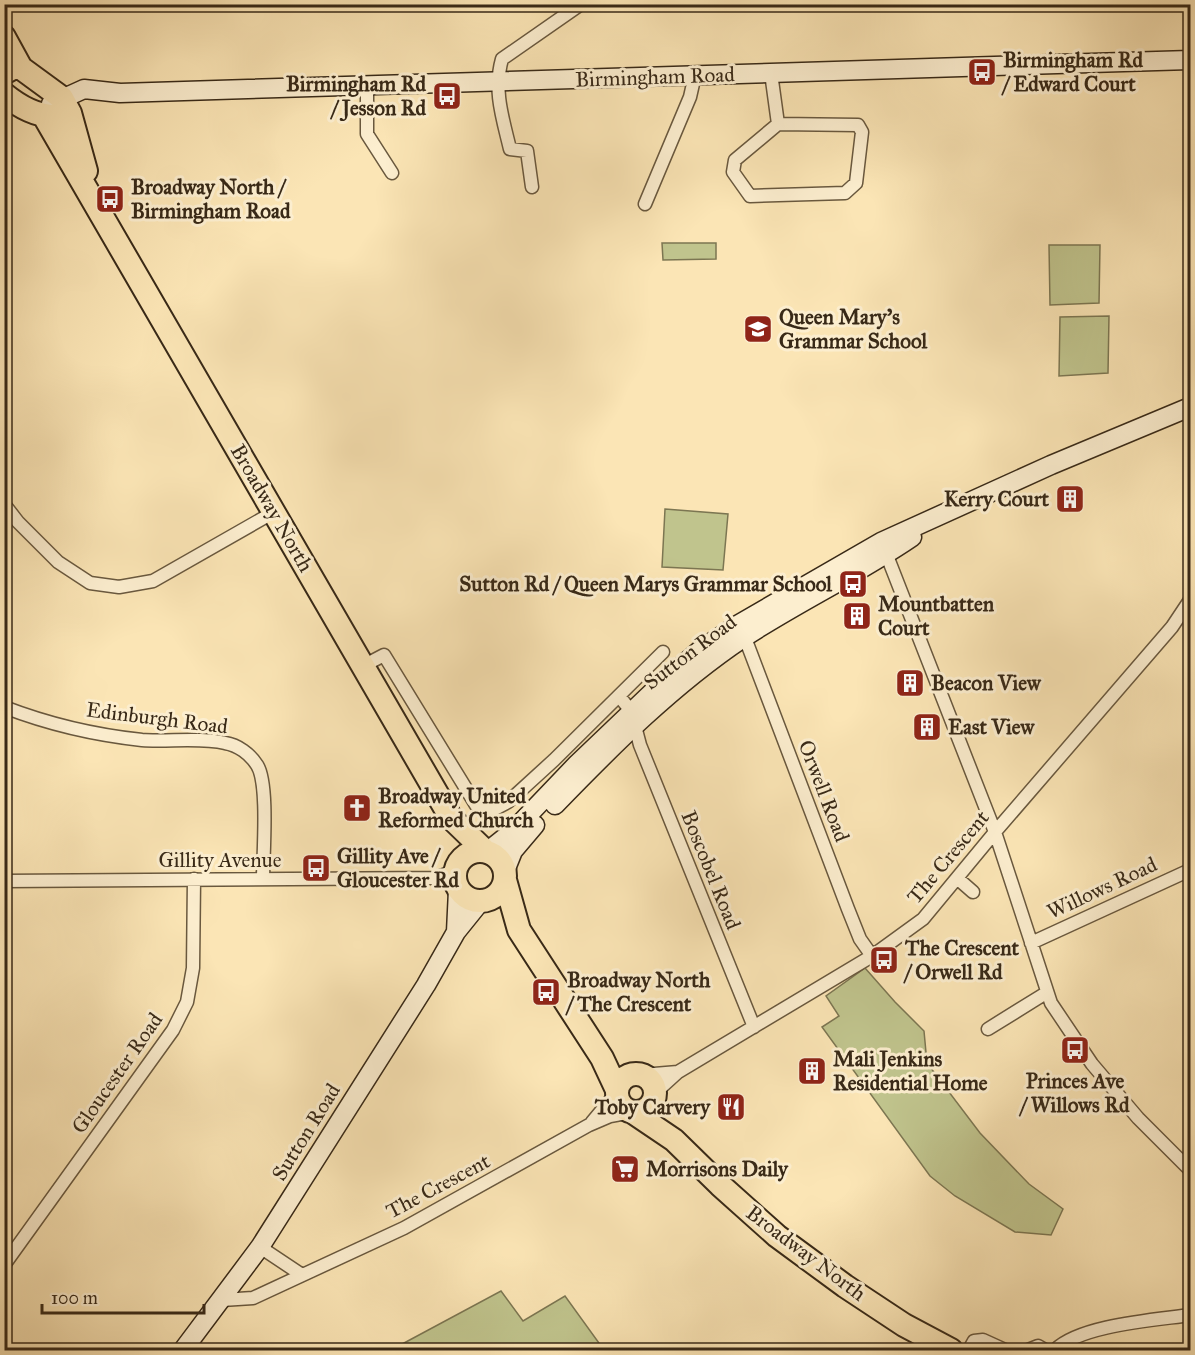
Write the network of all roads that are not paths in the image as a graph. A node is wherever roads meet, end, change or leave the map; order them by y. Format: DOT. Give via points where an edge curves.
graph roads {
  1 [pos="581,4"];
  2 [pos="4,37"];
  3 [pos="1191,60"];
  4 [pos="771,73"];
  5 [pos="695,75"];
  6 [pos="10,82"];
  7 [pos="498,82"];
  8 [pos="367,85"];
  9 [pos="66,106"];
  10 [pos="44,116"];
  11 [pos="778,124"];
  12 [pos="392,173"];
  13 [pos="532,188"];
  14 [pos="93,198"];
  15 [pos="645,204"];
  16 [pos="1191,407"];
  17 [pos="4,504"];
  18 [pos="273,512"];
  19 [pos="883,548"];
  20 [pos="1191,600"];
  21 [pos="742,631"];
  22 [pos="663,652"];
  23 [pos="363,666"];
  24 [pos="619,696"];
  25 [pos="4,707"];
  26 [pos="633,718"];
  27 [pos="451,818"];
  28 [pos="995,831"];
  29 [pos="486,850"];
  30 [pos="1191,870"];
  31 [pos="505,876"];
  32 [pos="957,878"];
  33 [pos="194,879"];
  34 [pos="263,879"];
  35 [pos="452,879"];
  36 [pos="4,880"];
  37 [pos="973,892"];
  38 [pos="483,901"];
  39 [pos="519,930"];
  40 [pos="456,932"];
  41 [pos="1031,943"];
  42 [pos="872,956"];
  43 [pos="1046,993"];
  44 [pos="754,1027"];
  45 [pos="988,1029"];
  46 [pos="678,1072"];
  47 [pos="637,1086"];
  48 [pos="633,1112"];
  49 [pos="590,1125"];
  50 [pos="674,1140"];
  51 [pos="1191,1170"];
  52 [pos="260,1246"];
  53 [pos="4,1265"];
  54 [pos="302,1275"];
  55 [pos="222,1299"];
  56 [pos="1191,1315"];
  57 [pos="183,1350"];
  58 [pos="951,1350"];
  59 [pos="969,1350"];
  60 [pos="1005,1350"];
  61 [pos="1028,1350"];
  62 [pos="1045,1350"];
  63 [pos="1055,1350"];
  1 -- 7 [label="street" via="502,59"];
  2 -- 6 [label="highway"];
  3 -- 4 [label="street, Birmingham Road"];
  4 -- 5 [label="street, Birmingham Road"];
  4 -- 11 [label="street"];
  5 -- 7 [label="street, Birmingham Road"];
  5 -- 15 [label="street" via="690,97"];
  6 -- 9 [label="highway"];
  6 -- 10 [label="highway" via="19,105"];
  7 -- 8 [label="street, Birmingham Road"];
  7 -- 13 [label="street" via="510,149 527,151"];
  8 -- 9 [label="street, Birmingham Road" via="120,93"];
  8 -- 12 [label="street" via="367,134"];
  9 -- 10 [label="highway"];
  9 -- 14 [label="highway, Broadway North"];
  10 -- 14 [label="highway, Broadway North"];
  11 -- 11 [label="street" via="858,124 862,132 853,187 845,193 750,196 733,172 735,160"];
  14 -- 18 [label="highway, Broadway North"];
  16 -- 19 [label="street, Sutton Road" via="1051,465 943,515"];
  17 -- 18 [label="street" via="58,562 90,583 119,587 153,581"];
  18 -- 23 [label="highway, Broadway North"];
  19 -- 21 [label="street, Sutton Road"];
  19 -- 28 [label="street"];
  20 -- 28 [label="street, The Crescent"];
  21 -- 26 [label="street, Sutton Road" via="668,695"];
  21 -- 42 [label="street, Orwell Road" via="860,939"];
  22 -- 24 [label="street"];
  23 -- 24 [label="street" via="384,655 476,805 485,811 508,802"];
  23 -- 27 [label="highway, Broadway North"];
  24 -- 26 [label="street"];
  25 -- 34 [label="street, Edinburgh Road" via="37,720 87,731 143,740 225,742 245,750 259,767 263,787"];
  26 -- 29 [label="street, Sutton Road" via="513,831"];
  26 -- 31 [label="street, Sutton Road" via="522,838"];
  26 -- 44 [label="street, Boscobel Road" via="640,745"];
  27 -- 29 [label="highway, Broadway North"];
  27 -- 35 [label="highway, Broadway North"];
  28 -- 32 [label="street, The Crescent"];
  28 -- 41 [label="street"];
  29 -- 31 [label="highway" via="501,861"];
  29 -- 35 [label="highway" via="461,857"];
  30 -- 41 [label="street, Willows Road"];
  31 -- 38 [label="highway" via="497,895"];
  31 -- 39 [label="highway, Broadway North"];
  32 -- 37 [label="street"];
  32 -- 42 [label="street, The Crescent" via="923,919"];
  33 -- 34 [label="street, Gillity Avenue"];
  33 -- 36 [label="street, Gillity Avenue"];
  33 -- 53 [label="street, Gloucester Road" via="193,968 187,1002 172,1030"];
  34 -- 35 [label="street, Gillity Avenue"];
  35 -- 38 [label="highway" via="468,899"];
  35 -- 40 [label="street, Sutton Road"];
  38 -- 39 [label="highway, Broadway North"];
  38 -- 40 [label="street, Sutton Road"];
  39 -- 47 [label="highway, Broadway North" via="602,1058"];
  40 -- 52 [label="street, Sutton Road"];
  41 -- 43 [label="street"];
  42 -- 44 [label="street, The Crescent"];
  43 -- 45 [label="street"];
  43 -- 51 [label="street" via="1092,1064 1138,1118"];
  44 -- 46 [label="street, The Crescent"];
  46 -- 47 [label="street, The Crescent"];
  46 -- 47 [label="street, The Crescent"];
  47 -- 48 [label="highway, Broadway North" via="619,1102"];
  47 -- 49 [label="street, The Crescent"];
  47 -- 50 [label="highway, Broadway North"];
  48 -- 49 [label="street, The Crescent"];
  48 -- 50 [label="highway, Broadway North"];
  49 -- 54 [label="street, The Crescent" via="404,1228"];
  50 -- 58 [label="highway, Broadway North" via="777,1236 894,1318"];
  52 -- 54 [label="street"];
  52 -- 55 [label="street, Sutton Road"];
  54 -- 55 [label="street, The Crescent" via="253,1298"];
  55 -- 57 [label="street, Sutton Road"];
  56 -- 63 [label="street" via="1089,1332"];
  59 -- 60 [label="street" via="974,1341 983,1340"];
  61 -- 62 [label="street" via="1038,1346"];
}
